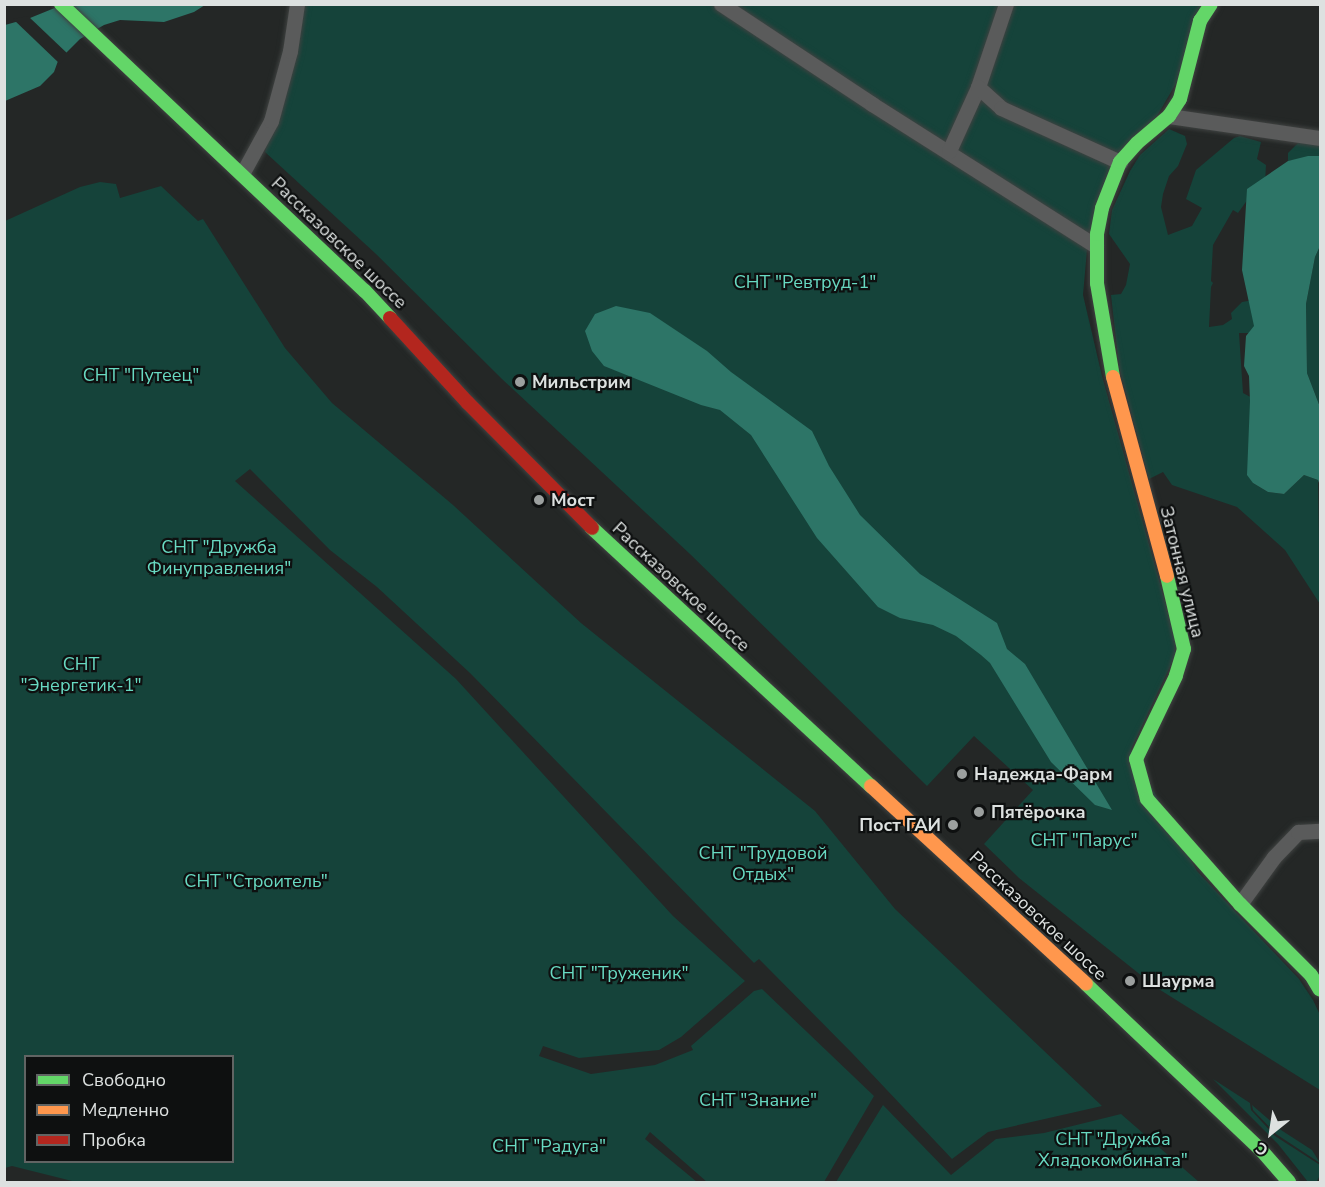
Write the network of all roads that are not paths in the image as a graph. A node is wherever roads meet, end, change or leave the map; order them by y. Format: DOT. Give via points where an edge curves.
graph roads {
  1 [pos="61,4"];
  2 [pos="297,4"];
  3 [pos="721,4"];
  4 [pos="1006,4"];
  5 [pos="1211,4"];
  6 [pos="978,87"];
  7 [pos="1169,116"];
  8 [pos="1320,138"];
  9 [pos="949,151"];
  10 [pos="1120,162"];
  11 [pos="242,174"];
  12 [pos="1096,246"];
  13 [pos="1320,831"];
  14 [pos="1240,904"];
  15 [pos="1320,990"];
  16 [pos="1289,1182"];
  1 -- 11 [label="main road, Рассказовское шоссе"];
  2 -- 11 [label="street" via="290,51 271,121"];
  3 -- 9 [label="street"];
  4 -- 6 [label="street"];
  5 -- 7 [label="main road" via="1200,21 1180,99"];
  6 -- 9 [label="street"];
  6 -- 10 [label="street" via="1001,108"];
  7 -- 8 [label="street"];
  7 -- 10 [label="main road, Затонная улица"];
  9 -- 12 [label="street"];
  10 -- 12 [label="main road, Затонная улица" via="1102,208"];
  11 -- 16 [label="main road, Рассказовское шоссе" via="365,291 569,507 1170,1062"];
  12 -- 14 [label="main road, Затонная улица" via="1108,360 1184,649 1176,676 1141,746 1137,770 1147,799"];
  13 -- 14 [label="street" via="1298,832 1274,857"];
  14 -- 15 [label="main road, Затонная улица" via="1311,975"];
}
